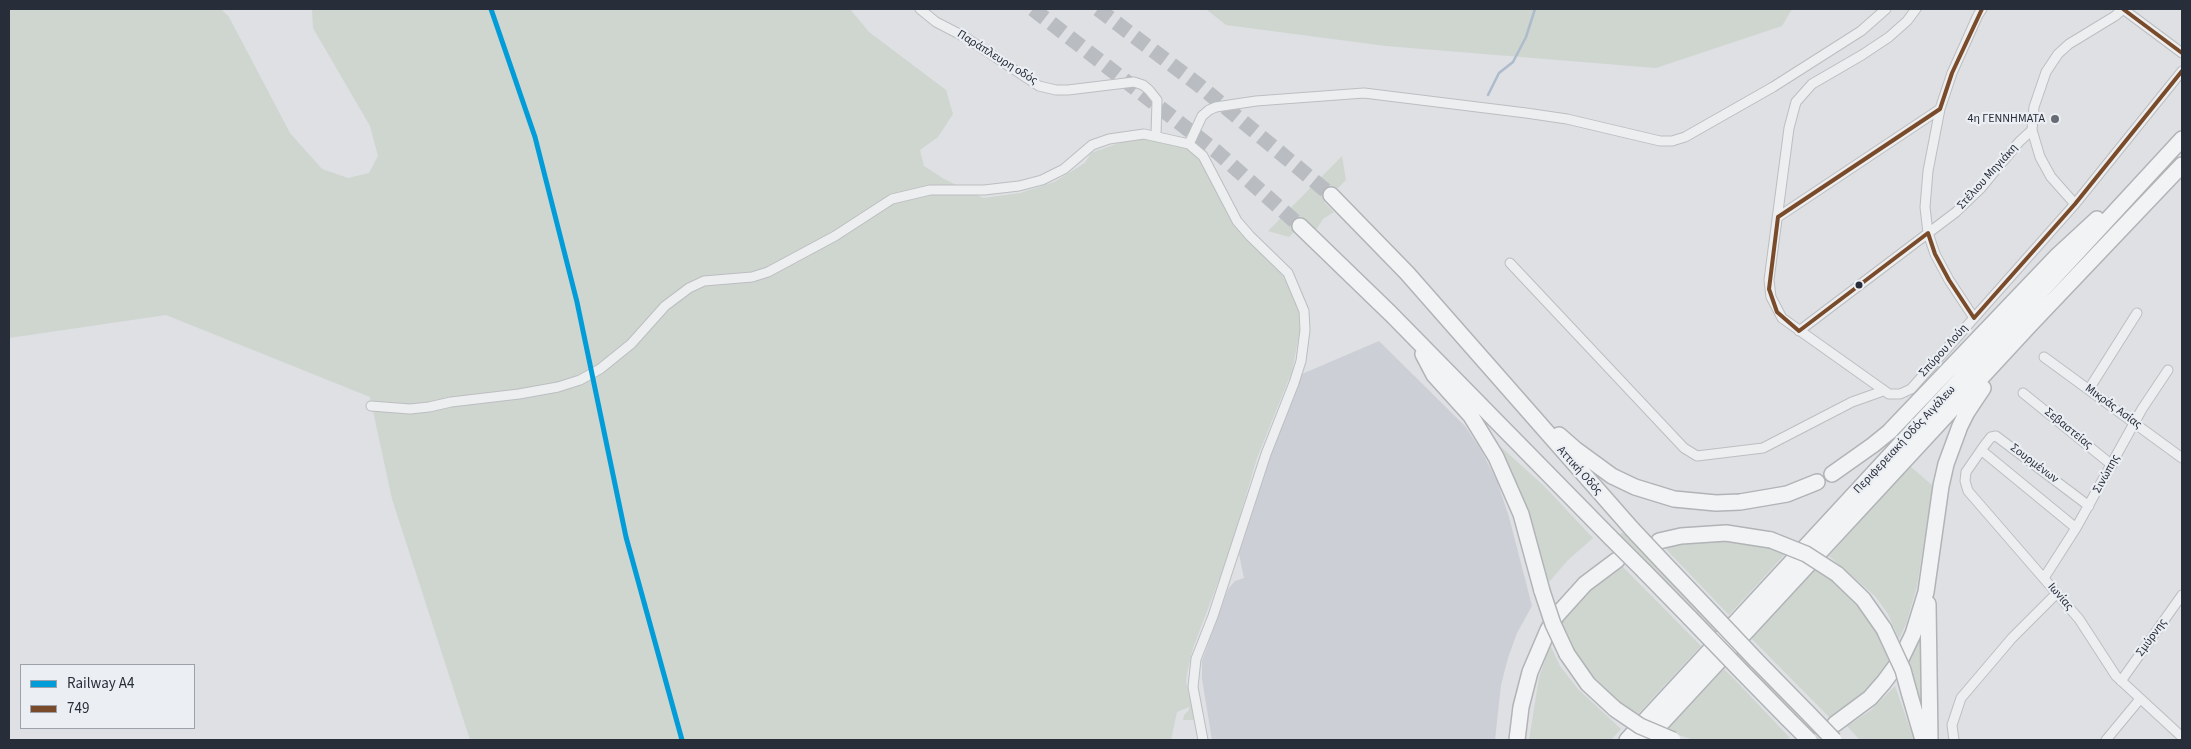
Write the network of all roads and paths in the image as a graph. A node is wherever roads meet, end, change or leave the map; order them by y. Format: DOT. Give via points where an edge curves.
graph roads {
  1 [pos="920,9"];
  2 [pos="1886,9"];
  3 [pos="1916,9"];
  4 [pos="1982,9"];
  5 [pos="2123,9"];
  6 [pos="2182,53"];
  7 [pos="2182,71"];
  8 [pos="1940,110"];
  9 [pos="2032,130"];
  10 [pos="1156,136"];
  11 [pos="2182,139"];
  12 [pos="1189,144"];
  13 [pos="2182,165"];
  14 [pos="2141,184"];
  15 [pos="1331,195"];
  16 [pos="2076,204"];
  17 [pos="1778,217"];
  18 [pos="1300,226"];
  19 [pos="1928,233"];
  20 [pos="1510,263"];
  21 [pos="2137,314"];
  22 [pos="1974,318"];
  23 [pos="2030,325"];
  24 [pos="1799,331"];
  25 [pos="1416,340"];
  26 [pos="1480,356"];
  27 [pos="2044,358"];
  28 [pos="2168,370"];
  29 [pos="2089,389"];
  30 [pos="1883,391"];
  31 [pos="2023,393"];
  32 [pos="371,406"];
  33 [pos="2135,422"];
  34 [pos="1981,450"];
  35 [pos="2182,458"];
  36 [pos="2112,465"];
  37 [pos="1832,474"];
  38 [pos="1816,482"];
  39 [pos="2089,506"];
  40 [pos="2076,528"];
  41 [pos="1659,541"];
  42 [pos="1617,560"];
  43 [pos="1928,577"];
  44 [pos="2044,578"];
  45 [pos="2056,594"];
  46 [pos="2182,595"];
  47 [pos="2121,681"];
  48 [pos="2140,699"];
  49 [pos="1836,724"];
  50 [pos="2182,737"];
  51 [pos="1204,740"];
  52 [pos="1517,740"];
  53 [pos="1627,740"];
  54 [pos="1646,740"];
  55 [pos="1672,740"];
  56 [pos="1809,740"];
  57 [pos="1834,740"];
  58 [pos="1923,740"];
  59 [pos="1930,740"];
  60 [pos="1954,740"];
  61 [pos="2106,740"];
  1 -- 10 [label="street, Παράπλευρη οδός" via="1039,86 1068,90 1126,83 1142,85 1156,100"];
  2 -- 12 [label="street" via="1861,31 1773,87 1685,137 1672,140 1660,141 1534,114 1364,93 1216,107 1202,116"];
  3 -- 17 [label="street" via="1889,37 1812,84 1800,96 1793,108 1789,128"];
  4 -- 8 [label="street"];
  5 -- 6 [label="street"];
  5 -- 9 [label="street, Στέλιου Μηγιάκη" via="2069,44 2052,62 2034,107"];
  7 -- 16 [label="street, Σπύρου Λούη"];
  8 -- 17 [label="street"];
  8 -- 19 [label="street" via="1925,193"];
  9 -- 16 [label="street, Στέλιου Μηγιάκη" via="2050,177"];
  9 -- 19 [label="street, Στέλιου Μηγιάκη" via="2018,142 1981,188"];
  10 -- 12 [label="street"];
  10 -- 32 [label="street" via="1144,134 1096,143 1064,168 1042,180 1019,186 930,190 892,199 835,236 768,272 752,277 704,281 689,288 666,306 631,344 600,369 580,380 529,393 429,407"];
  11 -- 14 [label="highway, Περιφερειακή Οδός Αιγάλεω"];
  12 -- 51 [label="street" via="1203,156 1237,221 1288,273 1304,311 1305,330 1294,383 1266,454 1196,659 1193,687"];
  13 -- 23 [label="highway, Περιφερειακή Οδός Αιγάλεω"];
  14 -- 37 [label="highway" via="2118,199 2058,255 1888,432"];
  14 -- 53 [label="highway, Περιφερειακή Οδός Αιγάλεω"];
  15 -- 26 [label="highway, Αττική Οδός"];
  16 -- 22 [label="street, Σπύρου Λούη"];
  17 -- 24 [label="street" via="1769,289 1777,312"];
  18 -- 25 [label="highway, Αττική Οδός"];
  19 -- 22 [label="street" via="1949,280"];
  19 -- 24 [label="street, Στέλιου Μηγιάκη"];
  20 -- 30 [label="street" via="1684,448 1698,456 1763,448 1852,402"];
  21 -- 29 [label="street"];
  22 -- 30 [label="street, Σπύρου Λούη" via="1910,389 1893,395"];
  23 -- 43 [label="highway" via="2016,349 1975,398 1960,426 1941,486"];
  23 -- 54 [label="highway, Περιφερειακή Οδός Αιγάλεω"];
  24 -- 30 [label="street"];
  25 -- 55 [label="highway, bridge" via="1434,376 1471,416 1502,469 1521,514 1553,624 1567,654 1588,684 1615,709 1640,726"];
  25 -- 56 [label="highway, Αττική Οδός, bridge"];
  26 -- 38 [label="highway" via="1574,449 1612,476 1635,487 1674,499 1716,503 1765,499"];
  26 -- 57 [label="highway, Αττική Οδός, bridge" via="1632,529"];
  27 -- 29 [label="street, Μικράς Ασίας"];
  28 -- 33 [label="street, Σινώπης"];
  29 -- 33 [label="street, Μικράς Ασίας"];
  31 -- 36 [label="street, Σεβαστείας"];
  33 -- 35 [label="street, Μικράς Ασίας"];
  33 -- 36 [label="street, Σινώπης"];
  34 -- 39 [label="street, Σουρμένων" via="1991,437 1996,436"];
  34 -- 40 [label="street"];
  34 -- 44 [label="street, Ιωνίας" via="1966,472 1968,491"];
  36 -- 39 [label="street, Σινώπης"];
  39 -- 40 [label="street, Σινώπης"];
  40 -- 44 [label="street, Σινώπης"];
  41 -- 58 [label="highway, bridge" via="1711,533 1749,535 1806,554 1837,574 1864,599 1884,629 1903,670"];
  42 -- 52 [label="highway" via="1571,599 1545,636 1530,672"];
  43 -- 49 [label="highway" via="1918,620 1900,659 1870,698"];
  43 -- 59 [label="highway"];
  44 -- 45 [label="street, Ιωνίας"];
  45 -- 47 [label="street, Ιωνίας" via="2079,619"];
  45 -- 60 [label="street" via="2012,638 1961,698 1952,725"];
  46 -- 47 [label="street, Σμύρνης"];
  47 -- 48 [label="street, Ιωνίας"];
  48 -- 50 [label="street, Ιωνίας"];
  48 -- 61 [label="street"];
}
